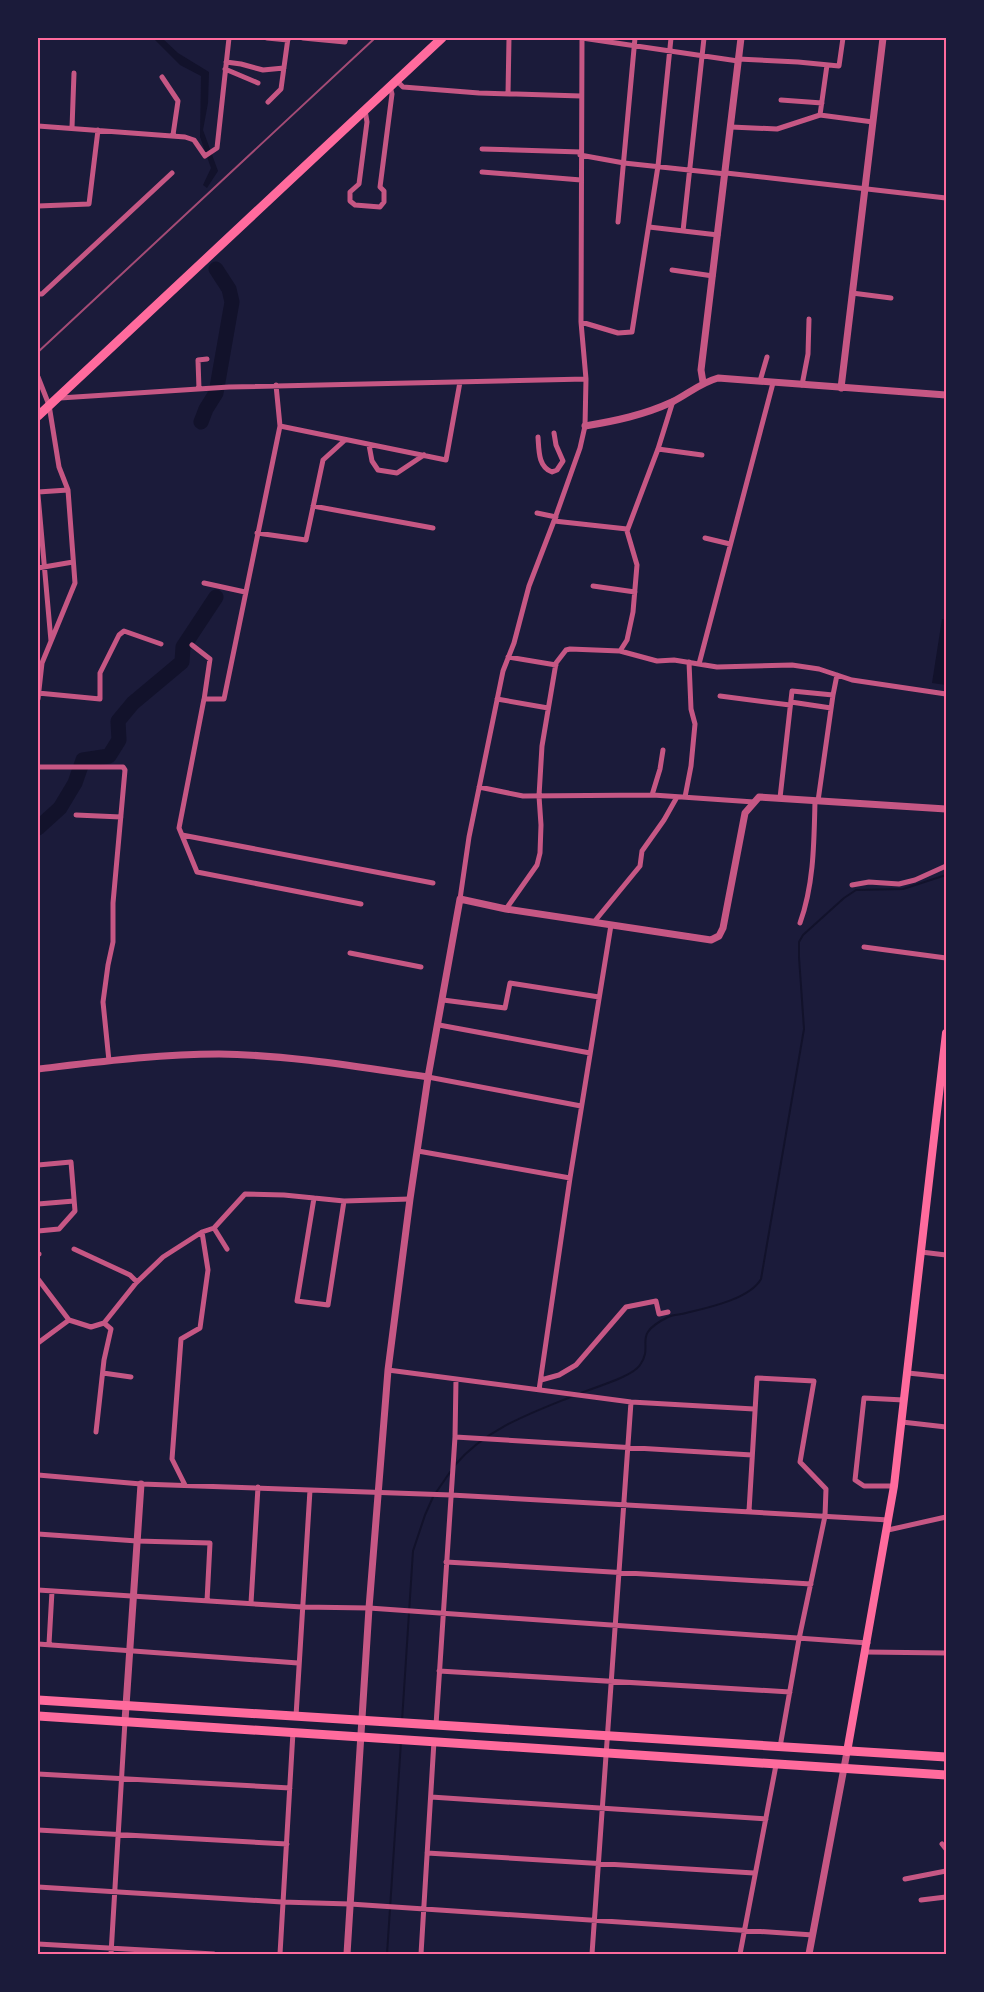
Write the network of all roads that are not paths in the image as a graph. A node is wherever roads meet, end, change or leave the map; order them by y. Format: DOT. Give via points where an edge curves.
graph roads {
  1 [pos="229,38"];
  2 [pos="267,38"];
  3 [pos="303,38"];
  4 [pos="346,38"];
  5 [pos="442,38"];
  6 [pos="509,38"];
  7 [pos="582,38"];
  8 [pos="635,38"];
  9 [pos="671,38"];
  10 [pos="704,38"];
  11 [pos="741,38"];
  12 [pos="843,38"];
  13 [pos="884,38"];
  14 [pos="288,39"];
  15 [pos="601,39"];
  16 [pos="634,45"];
  17 [pos="669,51"];
  18 [pos="702,55"];
  19 [pos="738,60"];
  20 [pos="827,65"];
  21 [pos="226,66"];
  22 [pos="284,68"];
  23 [pos="74,73"];
  24 [pos="162,77"];
  25 [pos="258,83"];
  26 [pos="393,83"];
  27 [pos="508,94"];
  28 [pos="581,96"];
  29 [pos="781,100"];
  30 [pos="268,102"];
  31 [pos="822,103"];
  32 [pos="365,110"];
  33 [pos="820,115"];
  34 [pos="873,122"];
  35 [pos="38,126"];
  36 [pos="72,128"];
  37 [pos="731,128"];
  38 [pos="98,130"];
  39 [pos="173,135"];
  40 [pos="482,149"];
  41 [pos="580,154"];
  42 [pos="624,163"];
  43 [pos="658,166"];
  44 [pos="691,170"];
  45 [pos="482,172"];
  46 [pos="172,173"];
  47 [pos="726,174"];
  48 [pos="580,180"];
  49 [pos="864,188"];
  50 [pos="946,198"];
  51 [pos="38,206"];
  52 [pos="618,222"];
  53 [pos="649,227"];
  54 [pos="683,231"];
  55 [pos="718,235"];
  56 [pos="672,270"];
  57 [pos="713,276"];
  58 [pos="852,293"];
  59 [pos="38,294"];
  60 [pos="891,298"];
  61 [pos="809,319"];
  62 [pos="581,322"];
  63 [pos="767,357"];
  64 [pos="207,359"];
  65 [pos="38,377"];
  66 [pos="586,379"];
  67 [pos="459,381"];
  68 [pos="760,381"];
  69 [pos="703,382"];
  70 [pos="773,382"];
  71 [pos="802,385"];
  72 [pos="276,386"];
  73 [pos="199,388"];
  74 [pos="841,388"];
  75 [pos="946,395"];
  76 [pos="52,401"];
  77 [pos="673,401"];
  78 [pos="38,416"];
  79 [pos="280,426"];
  80 [pos="585,426"];
  81 [pos="554,434"];
  82 [pos="538,437"];
  83 [pos="345,440"];
  84 [pos="369,444"];
  85 [pos="658,449"];
  86 [pos="424,455"];
  87 [pos="702,455"];
  88 [pos="68,490"];
  89 [pos="38,494"];
  90 [pos="313,506"];
  91 [pos="537,513"];
  92 [pos="555,519"];
  93 [pos="433,528"];
  94 [pos="627,529"];
  95 [pos="257,533"];
  96 [pos="705,538"];
  97 [pos="730,544"];
  98 [pos="73,562"];
  99 [pos="41,568"];
  100 [pos="204,583"];
  101 [pos="593,586"];
  102 [pos="245,592"];
  103 [pos="635,592"];
  104 [pos="51,642"];
  105 [pos="161,644"];
  106 [pos="192,645"];
  107 [pos="620,651"];
  108 [pos="508,657"];
  109 [pos="689,662"];
  110 [pos="40,663"];
  111 [pos="699,664"];
  112 [pos="556,665"];
  113 [pos="837,675"];
  114 [pos="38,693"];
  115 [pos="946,694"];
  116 [pos="833,695"];
  117 [pos="720,696"];
  118 [pos="38,699"];
  119 [pos="497,699"];
  120 [pos="203,702"];
  121 [pos="790,703"];
  122 [pos="548,708"];
  123 [pos="831,708"];
  124 [pos="663,750"];
  125 [pos="38,767"];
  126 [pos="479,787"];
  127 [pos="652,795"];
  128 [pos="539,796"];
  129 [pos="677,797"];
  130 [pos="684,797"];
  131 [pos="780,798"];
  132 [pos="817,801"];
  133 [pos="754,802"];
  134 [pos="946,809"];
  135 [pos="76,815"];
  136 [pos="121,817"];
  137 [pos="182,835"];
  138 [pos="946,866"];
  139 [pos="433,883"];
  140 [pos="852,885"];
  141 [pos="460,899"];
  142 [pos="361,904"];
  143 [pos="506,909"];
  144 [pos="594,922"];
  145 [pos="800,923"];
  146 [pos="611,925"];
  147 [pos="864,947"];
  148 [pos="350,953"];
  149 [pos="946,957"];
  150 [pos="421,967"];
  151 [pos="599,997"];
  152 [pos="443,1000"];
  153 [pos="439,1025"];
  154 [pos="946,1033"];
  155 [pos="590,1053"];
  156 [pos="109,1061"];
  157 [pos="38,1069"];
  158 [pos="428,1077"];
  159 [pos="581,1106"];
  160 [pos="418,1151"];
  161 [pos="38,1165"];
  162 [pos="570,1178"];
  163 [pos="314,1198"];
  164 [pos="410,1199"];
  165 [pos="74,1201"];
  166 [pos="344,1201"];
  167 [pos="38,1204"];
  168 [pos="214,1228"];
  169 [pos="38,1231"];
  170 [pos="202,1232"];
  171 [pos="74,1249"];
  172 [pos="227,1249"];
  173 [pos="921,1252"];
  174 [pos="946,1255"];
  175 [pos="38,1279"];
  176 [pos="137,1282"];
  177 [pos="668,1312"];
  178 [pos="69,1320"];
  179 [pos="104,1323"];
  180 [pos="38,1343"];
  181 [pos="388,1370"];
  182 [pos="103,1373"];
  183 [pos="908,1373"];
  184 [pos="131,1377"];
  185 [pos="946,1377"];
  186 [pos="456,1380"];
  187 [pos="541,1380"];
  188 [pos="539,1390"];
  189 [pos="904,1400"];
  190 [pos="631,1402"];
  191 [pos="754,1409"];
  192 [pos="902,1422"];
  193 [pos="946,1426"];
  194 [pos="96,1432"];
  195 [pos="455,1437"];
  196 [pos="627,1448"];
  197 [pos="752,1455"];
  198 [pos="38,1475"];
  199 [pos="141,1484"];
  200 [pos="185,1485"];
  201 [pos="894,1486"];
  202 [pos="258,1487"];
  203 [pos="310,1490"];
  204 [pos="379,1493"];
  205 [pos="451,1495"];
  206 [pos="624,1503"];
  207 [pos="749,1511"];
  208 [pos="825,1516"];
  209 [pos="946,1517"];
  210 [pos="889,1520"];
  211 [pos="888,1530"];
  212 [pos="38,1534"];
  213 [pos="137,1541"];
  214 [pos="446,1562"];
  215 [pos="620,1571"];
  216 [pos="811,1584"];
  217 [pos="38,1590"];
  218 [pos="52,1591"];
  219 [pos="134,1596"];
  220 [pos="207,1600"];
  221 [pos="251,1603"];
  222 [pos="302,1607"];
  223 [pos="369,1608"];
  224 [pos="443,1615"];
  225 [pos="616,1625"];
  226 [pos="799,1639"];
  227 [pos="868,1642"];
  228 [pos="38,1644"];
  229 [pos="49,1644"];
  230 [pos="129,1649"];
  231 [pos="866,1652"];
  232 [pos="946,1653"];
  233 [pos="298,1663"];
  234 [pos="439,1671"];
  235 [pos="612,1681"];
  236 [pos="790,1692"];
  237 [pos="38,1700"];
  238 [pos="126,1705"];
  239 [pos="38,1716"];
  240 [pos="296,1716"];
  241 [pos="125,1720"];
  242 [pos="362,1720"];
  243 [pos="436,1725"];
  244 [pos="293,1732"];
  245 [pos="608,1735"];
  246 [pos="361,1736"];
  247 [pos="434,1741"];
  248 [pos="780,1747"];
  249 [pos="607,1752"];
  250 [pos="847,1752"];
  251 [pos="946,1757"];
  252 [pos="776,1765"];
  253 [pos="843,1768"];
  254 [pos="38,1774"];
  255 [pos="946,1775"];
  256 [pos="121,1778"];
  257 [pos="290,1788"];
  258 [pos="431,1797"];
  259 [pos="603,1809"];
  260 [pos="766,1819"];
  261 [pos="38,1830"];
  262 [pos="118,1833"];
  263 [pos="287,1844"];
  264 [pos="942,1844"];
  265 [pos="946,1849"];
  266 [pos="427,1853"];
  267 [pos="599,1864"];
  268 [pos="946,1871"];
  269 [pos="754,1873"];
  270 [pos="905,1879"];
  271 [pos="38,1887"];
  272 [pos="115,1890"];
  273 [pos="946,1897"];
  274 [pos="921,1900"];
  275 [pos="282,1902"];
  276 [pos="350,1904"];
  277 [pos="423,1910"];
  278 [pos="595,1922"];
  279 [pos="744,1930"];
  280 [pos="813,1935"];
  281 [pos="38,1944"];
  282 [pos="111,1952"];
  283 [pos="214,1954"];
  284 [pos="280,1954"];
  285 [pos="347,1954"];
  286 [pos="421,1954"];
  287 [pos="592,1954"];
  288 [pos="740,1954"];
  289 [pos="809,1954"];
  1 -- 21 [label="street"];
  2 -- 14 [label="street"];
  3 -- 4 [label="street" via="345,42"];
  5 -- 26 [label="highway"];
  6 -- 27 [label="street"];
  7 -- 15 [label="street"];
  7 -- 28 [label="street"];
  8 -- 16 [label="street"];
  9 -- 17 [label="street"];
  10 -- 18 [label="street"];
  11 -- 19 [label="street"];
  12 -- 20 [label="street" via="839,66"];
  13 -- 34 [label="street"];
  14 -- 22 [label="street"];
  15 -- 16 [label="street"];
  16 -- 17 [label="street"];
  16 -- 42 [label="street"];
  17 -- 18 [label="street"];
  17 -- 43 [label="street"];
  18 -- 19 [label="street"];
  18 -- 44 [label="street"];
  19 -- 20 [label="street"];
  19 -- 37 [label="street"];
  20 -- 31 [label="street"];
  21 -- 22 [label="street"];
  21 -- 25 [label="street"];
  21 -- 39 [label="street" via="217,148 204,156 194,140"];
  22 -- 30 [label="street" via="281,89"];
  23 -- 36 [label="street"];
  24 -- 39 [label="street" via="178,101"];
  26 -- 27 [label="street" via="403,87"];
  26 -- 32 [label="highway"];
  26 -- 32 [label="street" via="380,187 384,202 380,207 350,201 350,192 359,184 367,123"];
  27 -- 28 [label="street"];
  28 -- 41 [label="street"];
  29 -- 31 [label="street"];
  31 -- 33 [label="street"];
  32 -- 76 [label="highway"];
  33 -- 34 [label="street"];
  33 -- 37 [label="street" via="777,129"];
  34 -- 49 [label="street"];
  35 -- 36 [label="street"];
  36 -- 38 [label="street"];
  37 -- 47 [label="street"];
  38 -- 39 [label="street"];
  38 -- 51 [label="street" via="89,204"];
  40 -- 41 [label="street"];
  41 -- 42 [label="street"];
  41 -- 48 [label="street"];
  42 -- 43 [label="street"];
  42 -- 52 [label="street"];
  43 -- 44 [label="street"];
  43 -- 53 [label="street"];
  44 -- 47 [label="street"];
  44 -- 54 [label="street"];
  45 -- 48 [label="street"];
  46 -- 59 [label="street"];
  47 -- 49 [label="street"];
  47 -- 55 [label="street"];
  48 -- 62 [label="street"];
  49 -- 50 [label="street"];
  49 -- 58 [label="street"];
  53 -- 54 [label="street"];
  53 -- 62 [label="street" via="632,332 618,333"];
  54 -- 55 [label="street"];
  55 -- 57 [label="street"];
  56 -- 57 [label="street"];
  57 -- 69 [label="street" via="701,370"];
  58 -- 60 [label="street"];
  58 -- 74 [label="street"];
  61 -- 71 [label="street"];
  62 -- 66 [label="street"];
  63 -- 68 [label="street"];
  64 -- 73 [label="street" via="198,360"];
  65 -- 76 [label="street"];
  66 -- 67 [label="street"];
  66 -- 80 [label="street"];
  67 -- 72 [label="street"];
  67 -- 86 [label="street" via="446,460"];
  68 -- 69 [label="street" via="718,378"];
  68 -- 70 [label="street"];
  69 -- 77 [label="street"];
  70 -- 71 [label="street"];
  70 -- 97 [label="street"];
  71 -- 74 [label="street"];
  72 -- 73 [label="street"];
  72 -- 79 [label="street"];
  73 -- 76 [label="street"];
  74 -- 75 [label="street"];
  76 -- 78 [label="highway"];
  76 -- 88 [label="street" via="59,467"];
  77 -- 80 [label="street" via="643,414"];
  77 -- 85 [label="street"];
  79 -- 83 [label="street"];
  79 -- 95 [label="street"];
  80 -- 92 [label="street"];
  81 -- 82 [label="street" via="563,461 552,472 542,464"];
  83 -- 84 [label="street"];
  83 -- 90 [label="street" via="323,460"];
  84 -- 86 [label="street"];
  84 -- 86 [label="street" via="378,470 397,473"];
  85 -- 87 [label="street"];
  85 -- 94 [label="street"];
  88 -- 89 [label="street"];
  88 -- 98 [label="street"];
  89 -- 99 [label="street"];
  90 -- 93 [label="street"];
  90 -- 95 [label="street" via="306,540"];
  91 -- 92 [label="street"];
  92 -- 94 [label="street"];
  92 -- 108 [label="street" via="529,586"];
  94 -- 103 [label="street" via="637,565"];
  95 -- 102 [label="street"];
  96 -- 97 [label="street"];
  97 -- 111 [label="street"];
  98 -- 99 [label="street"];
  98 -- 104 [label="street" via="75,583"];
  99 -- 104 [label="street"];
  100 -- 102 [label="street"];
  101 -- 103 [label="street"];
  102 -- 120 [label="street" via="224,699"];
  103 -- 107 [label="street" via="627,640"];
  104 -- 110 [label="street"];
  105 -- 114 [label="street" via="124,631 119,635 100,673 100,699"];
  106 -- 120 [label="street" via="210,659"];
  107 -- 109 [label="street" via="657,661"];
  107 -- 112 [label="street" via="570,649"];
  108 -- 112 [label="street"];
  108 -- 119 [label="street"];
  109 -- 111 [label="street"];
  109 -- 130 [label="street" via="691,709 696,724"];
  110 -- 114 [label="street"];
  111 -- 113 [label="street" via="792,665"];
  112 -- 122 [label="street"];
  113 -- 115 [label="street"];
  113 -- 116 [label="street"];
  114 -- 118 [label="street"];
  116 -- 121 [label="street" via="792,691"];
  116 -- 123 [label="street"];
  117 -- 121 [label="street"];
  119 -- 122 [label="street"];
  119 -- 126 [label="street"];
  120 -- 137 [label="street" via="179,828"];
  121 -- 123 [label="street"];
  121 -- 131 [label="street"];
  122 -- 128 [label="street"];
  123 -- 132 [label="street"];
  124 -- 127 [label="street"];
  125 -- 136 [label="street" via="123,767"];
  126 -- 128 [label="street"];
  126 -- 141 [label="street"];
  127 -- 128 [label="street"];
  127 -- 129 [label="street"];
  128 -- 143 [label="street" via="537,865"];
  129 -- 130 [label="street"];
  129 -- 144 [label="street" via="642,852 640,866"];
  130 -- 133 [label="street"];
  131 -- 132 [label="street"];
  131 -- 133 [label="street" via="759,797"];
  132 -- 134 [label="street"];
  132 -- 145 [label="street" via="813,860"];
  133 -- 146 [label="street" via="745,813 719,936 711,940"];
  135 -- 136 [label="street"];
  136 -- 156 [label="street" via="113,942 103,1002"];
  137 -- 139 [label="street"];
  137 -- 142 [label="street" via="197,872"];
  138 -- 140 [label="street" via="899,884"];
  141 -- 143 [label="street"];
  141 -- 152 [label="street"];
  143 -- 144 [label="street"];
  144 -- 146 [label="street"];
  146 -- 151 [label="street"];
  147 -- 149 [label="street"];
  148 -- 150 [label="street"];
  151 -- 152 [label="street" via="510,983 505,1008"];
  151 -- 155 [label="street"];
  152 -- 153 [label="street"];
  153 -- 155 [label="street"];
  153 -- 158 [label="street"];
  154 -- 173 [label="main road"];
  155 -- 159 [label="street"];
  156 -- 157 [label="street"];
  156 -- 158 [label="street" via="218,1054 325,1062"];
  158 -- 159 [label="street"];
  158 -- 160 [label="street"];
  159 -- 162 [label="street"];
  160 -- 162 [label="street"];
  160 -- 164 [label="street"];
  161 -- 165 [label="street" via="71,1161"];
  162 -- 187 [label="street"];
  163 -- 166 [label="street"];
  163 -- 166 [label="street" via="297,1301 328,1305"];
  163 -- 168 [label="street" via="245,1194"];
  164 -- 166 [label="street"];
  164 -- 181 [label="street"];
  165 -- 167 [label="street"];
  165 -- 169 [label="street" via="75,1211 59,1229"];
  168 -- 170 [label="street"];
  168 -- 172 [label="street"];
  170 -- 176 [label="street" via="163,1257"];
  170 -- 200 [label="street" via="208,1270 200,1328 180,1338 172,1448 172,1459"];
  171 -- 176 [label="street"];
  173 -- 174 [label="street"];
  173 -- 183 [label="main road"];
  175 -- 178 [label="street"];
  176 -- 179 [label="street"];
  177 -- 187 [label="street" via="659,1314 656,1301 626,1307 576,1365"];
  178 -- 179 [label="street" via="91,1327"];
  178 -- 180 [label="street"];
  179 -- 182 [label="street" via="111,1329"];
  181 -- 186 [label="street"];
  181 -- 204 [label="street"];
  182 -- 184 [label="street"];
  182 -- 194 [label="street"];
  183 -- 185 [label="street"];
  183 -- 189 [label="main road"];
  186 -- 188 [label="street"];
  186 -- 195 [label="street"];
  187 -- 188 [label="street"];
  188 -- 190 [label="street"];
  189 -- 192 [label="main road"];
  189 -- 201 [label="street" via="864,1398 855,1480 864,1486"];
  190 -- 191 [label="street"];
  190 -- 196 [label="street"];
  191 -- 197 [label="street"];
  191 -- 208 [label="street" via="757,1378 814,1381 800,1462 826,1489"];
  192 -- 193 [label="street"];
  192 -- 201 [label="main road"];
  195 -- 196 [label="street"];
  195 -- 205 [label="street"];
  196 -- 197 [label="street"];
  196 -- 206 [label="street"];
  197 -- 207 [label="street"];
  198 -- 199 [label="street"];
  199 -- 200 [label="street"];
  199 -- 213 [label="street"];
  200 -- 202 [label="street"];
  201 -- 210 [label="main road"];
  202 -- 203 [label="street"];
  202 -- 221 [label="street"];
  203 -- 204 [label="street"];
  203 -- 222 [label="street"];
  204 -- 205 [label="street"];
  204 -- 223 [label="street"];
  205 -- 206 [label="street"];
  205 -- 214 [label="street"];
  206 -- 207 [label="street"];
  206 -- 215 [label="street"];
  207 -- 208 [label="street"];
  208 -- 210 [label="street"];
  208 -- 216 [label="street"];
  209 -- 211 [label="street"];
  210 -- 211 [label="main road"];
  211 -- 227 [label="main road"];
  212 -- 213 [label="street"];
  213 -- 219 [label="street"];
  213 -- 220 [label="street" via="210,1543"];
  214 -- 215 [label="street"];
  214 -- 224 [label="street"];
  215 -- 216 [label="street"];
  215 -- 225 [label="street"];
  216 -- 226 [label="street"];
  217 -- 218 [label="street"];
  218 -- 219 [label="street"];
  218 -- 229 [label="street"];
  219 -- 220 [label="street"];
  219 -- 230 [label="street"];
  220 -- 221 [label="street"];
  221 -- 222 [label="street"];
  222 -- 223 [label="street"];
  222 -- 233 [label="street"];
  223 -- 224 [label="street"];
  223 -- 242 [label="street"];
  224 -- 225 [label="street"];
  224 -- 234 [label="street"];
  225 -- 226 [label="street"];
  225 -- 235 [label="street"];
  226 -- 227 [label="street"];
  226 -- 236 [label="street"];
  227 -- 231 [label="main road"];
  228 -- 229 [label="street"];
  229 -- 230 [label="street"];
  230 -- 233 [label="street"];
  230 -- 238 [label="street"];
  231 -- 232 [label="street"];
  231 -- 250 [label="main road"];
  233 -- 240 [label="street"];
  234 -- 235 [label="street"];
  234 -- 243 [label="street"];
  235 -- 236 [label="street"];
  235 -- 245 [label="street"];
  236 -- 248 [label="street"];
  237 -- 238 [label="highway"];
  238 -- 240 [label="highway"];
  238 -- 241 [label="street"];
  239 -- 241 [label="highway"];
  240 -- 242 [label="highway"];
  241 -- 244 [label="highway"];
  241 -- 256 [label="street"];
  242 -- 243 [label="highway"];
  242 -- 246 [label="street"];
  243 -- 245 [label="highway"];
  244 -- 246 [label="highway"];
  244 -- 257 [label="street"];
  245 -- 248 [label="highway"];
  245 -- 249 [label="street"];
  246 -- 247 [label="highway"];
  246 -- 276 [label="street"];
  247 -- 249 [label="highway"];
  247 -- 258 [label="street"];
  248 -- 250 [label="highway"];
  249 -- 252 [label="highway"];
  249 -- 259 [label="street"];
  250 -- 251 [label="highway"];
  250 -- 253 [label="street"];
  252 -- 253 [label="highway"];
  252 -- 260 [label="street"];
  253 -- 255 [label="highway"];
  253 -- 280 [label="street"];
  254 -- 256 [label="street"];
  256 -- 257 [label="street"];
  256 -- 262 [label="street"];
  257 -- 263 [label="street"];
  258 -- 259 [label="street"];
  258 -- 266 [label="street"];
  259 -- 260 [label="street"];
  259 -- 267 [label="street"];
  260 -- 269 [label="street"];
  261 -- 262 [label="street"];
  262 -- 263 [label="street"];
  262 -- 272 [label="street"];
  263 -- 275 [label="street"];
  264 -- 265 [label="street"];
  266 -- 267 [label="street"];
  266 -- 277 [label="street"];
  267 -- 269 [label="street"];
  267 -- 278 [label="street"];
  268 -- 270 [label="street"];
  269 -- 279 [label="street"];
  271 -- 272 [label="street"];
  272 -- 275 [label="street"];
  272 -- 282 [label="street"];
  273 -- 274 [label="street"];
  275 -- 276 [label="street"];
  275 -- 284 [label="street"];
  276 -- 277 [label="street"];
  276 -- 285 [label="street"];
  277 -- 278 [label="street"];
  277 -- 286 [label="street"];
  278 -- 279 [label="street"];
  278 -- 287 [label="street"];
  279 -- 280 [label="street"];
  279 -- 288 [label="street"];
  280 -- 289 [label="street"];
  281 -- 282 [label="street"];
  282 -- 283 [label="street"];
}
